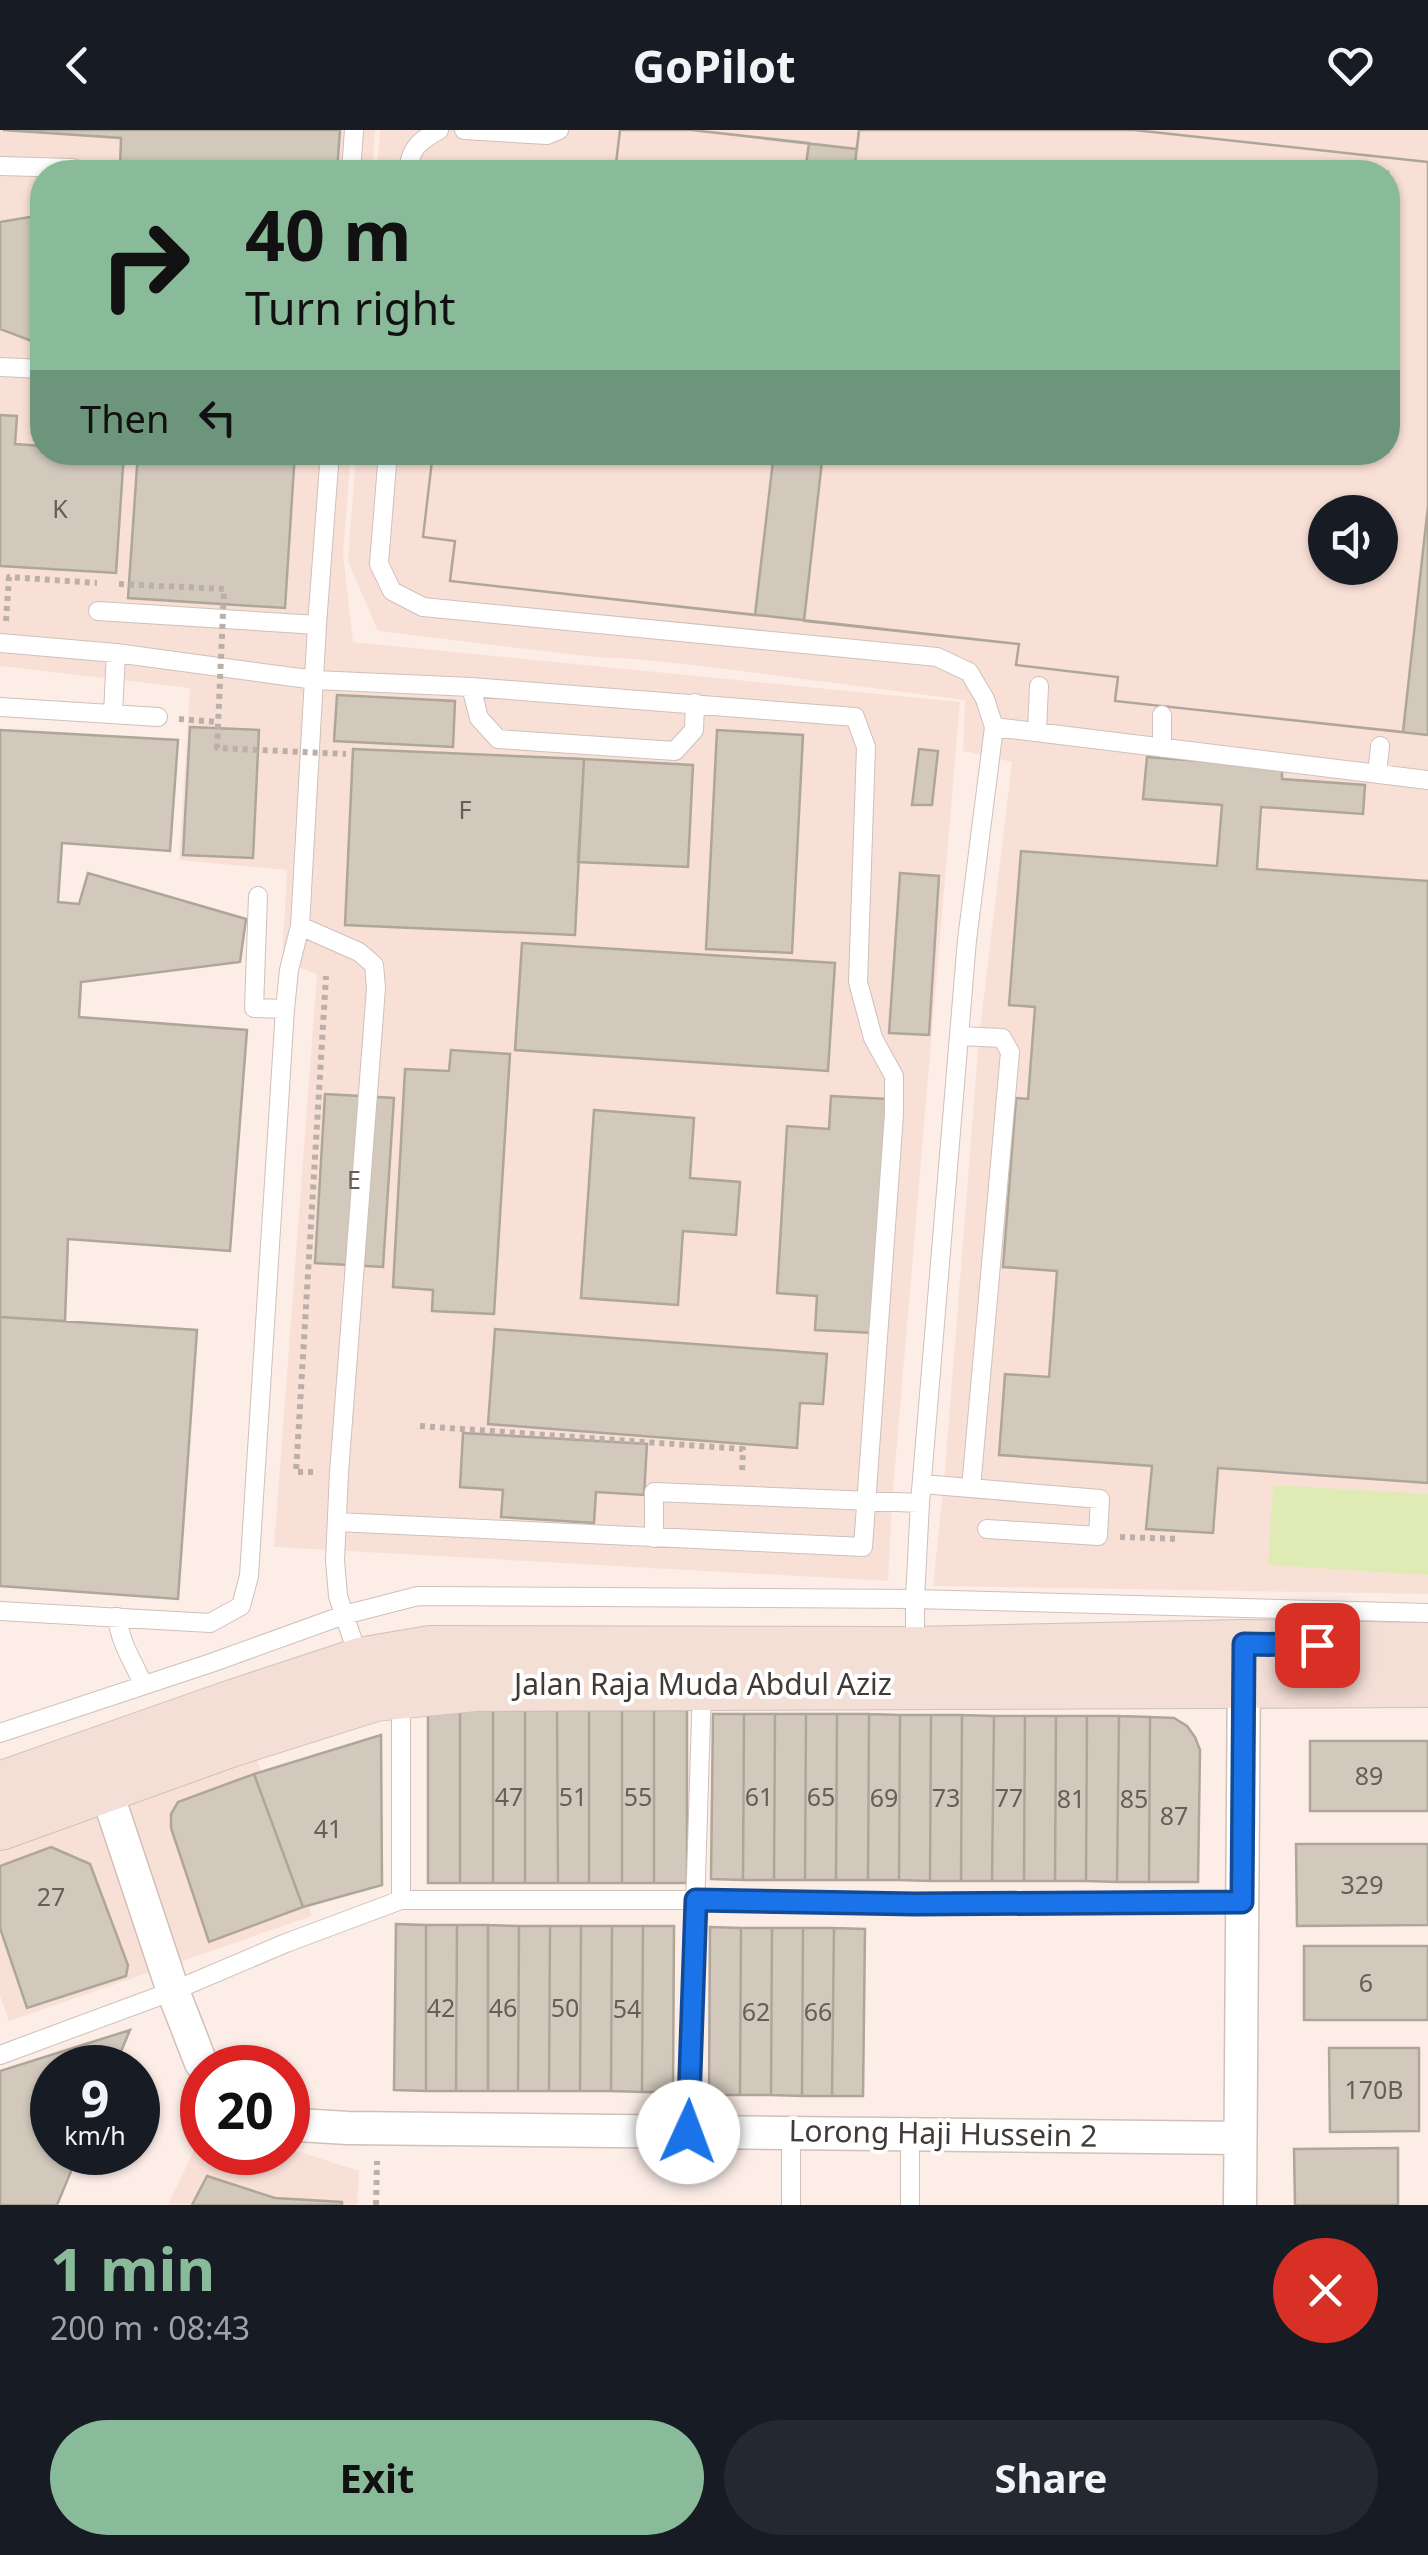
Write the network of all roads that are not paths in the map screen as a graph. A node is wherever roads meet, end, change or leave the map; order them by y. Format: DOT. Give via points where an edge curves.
graph roads {
  1 [pos="354,130"];
  2 [pos="439,130"];
  3 [pos="464,130"];
  4 [pos="559,130"];
  5 [pos="352,160"];
  6 [pos="410,160"];
  7 [pos="0,166"];
  8 [pos="30,167"];
  9 [pos="0,367"];
  10 [pos="30,369"];
  11 [pos="329,465"];
  12 [pos="387,465"];
  13 [pos="98,611"];
  14 [pos="317,624"];
  15 [pos="2,643"];
  16 [pos="116,653"];
  17 [pos="315,680"];
  18 [pos="1039,686"];
  19 [pos="471,687"];
  20 [pos="694,703"];
  21 [pos="0,707"];
  22 [pos="113,714"];
  23 [pos="1162,716"];
  24 [pos="158,717"];
  25 [pos="994,727"];
  26 [pos="1037,732"];
  27 [pos="1380,746"];
  28 [pos="1162,748"];
  29 [pos="1377,774"];
  30 [pos="1428,780"];
  31 [pos="258,896"];
  32 [pos="300,926"];
  33 [pos="284,1009"];
  34 [pos="960,1036"];
  35 [pos="922,1484"];
  36 [pos="971,1488"];
  37 [pos="866,1502"];
  38 [pos="920,1503"];
  39 [pos="336,1522"];
  40 [pos="987,1528"];
  41 [pos="654,1538"];
  42 [pos="915,1599"];
  43 [pos="0,1611"];
  44 [pos="1428,1613"];
  45 [pos="117,1616"];
  46 [pos="344,1616"];
  47 [pos="1428,1647"];
  48 [pos="915,1650"];
  49 [pos="360,1662"];
  50 [pos="1244,1664"];
  51 [pos="1428,1683"];
  52 [pos="144,1684"];
  53 [pos="702,1684"];
  54 [pos="401,1694"];
  55 [pos="0,1732"];
  56 [pos="0,1786"];
  57 [pos="105,1787"];
  58 [pos="0,1826"];
  59 [pos="401,1900"];
  60 [pos="696,1900"];
  61 [pos="1242,1902"];
  62 [pos="173,1990"];
  63 [pos="194,2045"];
  64 [pos="0,2055"];
  65 [pos="310,2125"];
  66 [pos="688,2132"];
  67 [pos="791,2133"];
  68 [pos="910,2134"];
  69 [pos="1240,2138"];
  70 [pos="790,2205"];
  71 [pos="910,2205"];
  72 [pos="1240,2205"];
  1 -- 5 [label="lane"];
  2 -- 6 [label="lane" via="419,141"];
  3 -- 4 [label="lane" via="546,136"];
  7 -- 8 [label="lane"];
  9 -- 10 [label="lane"];
  11 -- 14 [label="lane"];
  12 -- 25 [label="lane" via="379,564 392,591 423,607 937,657 969,672"];
  13 -- 14 [label="lane"];
  14 -- 17 [label="lane"];
  15 -- 16 [label="lane"];
  16 -- 17 [label="lane"];
  16 -- 22 [label="lane"];
  17 -- 19 [label="lane"];
  17 -- 32 [label="lane"];
  18 -- 26 [label="lane"];
  19 -- 20 [label="lane"];
  19 -- 20 [label="lane" via="480,718 498,739 675,750 694,730"];
  20 -- 37 [label="lane" via="856,717 866,746 858,982 873,1038 894,1076"];
  21 -- 22 [label="lane"];
  22 -- 24 [label="lane"];
  23 -- 28 [label="lane"];
  25 -- 26 [label="lane"];
  25 -- 34 [label="lane"];
  26 -- 28 [label="lane"];
  27 -- 29 [label="lane"];
  28 -- 29 [label="lane"];
  29 -- 30 [label="lane"];
  31 -- 33 [label="lane" via="254,1008"];
  32 -- 33 [label="lane"];
  32 -- 39 [label="lane" via="359,952 374,965 376,988"];
  33 -- 45 [label="lane" via="249,1576 240,1606 210,1624"];
  34 -- 35 [label="lane"];
  34 -- 36 [label="lane" via="1002,1038 1010,1052"];
  35 -- 36 [label="lane"];
  35 -- 38 [label="lane"];
  36 -- 40 [label="lane" via="1100,1499 1098,1536"];
  37 -- 38 [label="lane"];
  37 -- 41 [label="lane" via="864,1547"];
  37 -- 41 [label="lane" via="654,1492"];
  38 -- 42 [label="lane"];
  39 -- 41 [label="lane"];
  39 -- 46 [label="lane"];
  42 -- 44 [label="lane"];
  42 -- 46 [label="lane" via="418,1596"];
  42 -- 48 [label="lane"];
  43 -- 45 [label="lane"];
  45 -- 52 [label="lane" via="119,1636"];
  46 -- 49 [label="lane"];
  46 -- 52 [label="lane"];
  47 -- 50 [label="main road, Jalan Raja Muda Abdul Aziz"];
  48 -- 49 [label="main road, Jalan Raja Muda Abdul Aziz" via="432,1650"];
  48 -- 50 [label="main road, Jalan Raja Muda Abdul Aziz"];
  49 -- 56 [label="main road, Jalan Raja Muda Abdul Aziz"];
  50 -- 51 [label="main road, Jalan Raja Muda Abdul Aziz"];
  50 -- 53 [label="main road, Jalan Raja Muda Abdul Aziz"];
  50 -- 61 [label="street"];
  52 -- 55 [label="lane"];
  53 -- 54 [label="main road, Jalan Raja Muda Abdul Aziz"];
  53 -- 60 [label="lane"];
  54 -- 57 [label="main road, Jalan Raja Muda Abdul Aziz" via="230,1742"];
  54 -- 59 [label="lane"];
  57 -- 58 [label="main road, Jalan Raja Muda Abdul Aziz"];
  57 -- 62 [label="street"];
  59 -- 60 [label="lane"];
  59 -- 62 [label="lane"];
  60 -- 61 [label="lane"];
  60 -- 66 [label="lane"];
  61 -- 69 [label="street"];
  62 -- 63 [label="street"];
  62 -- 64 [label="lane"];
  65 -- 66 [label="street, Lorong Haji Hussein 2"];
  66 -- 67 [label="street, Lorong Haji Hussein 2"];
  67 -- 68 [label="street, Lorong Haji Hussein 2"];
  67 -- 70 [label="lane"];
  68 -- 69 [label="street, Lorong Haji Hussein 2"];
  68 -- 71 [label="lane"];
  69 -- 72 [label="street"];
}
